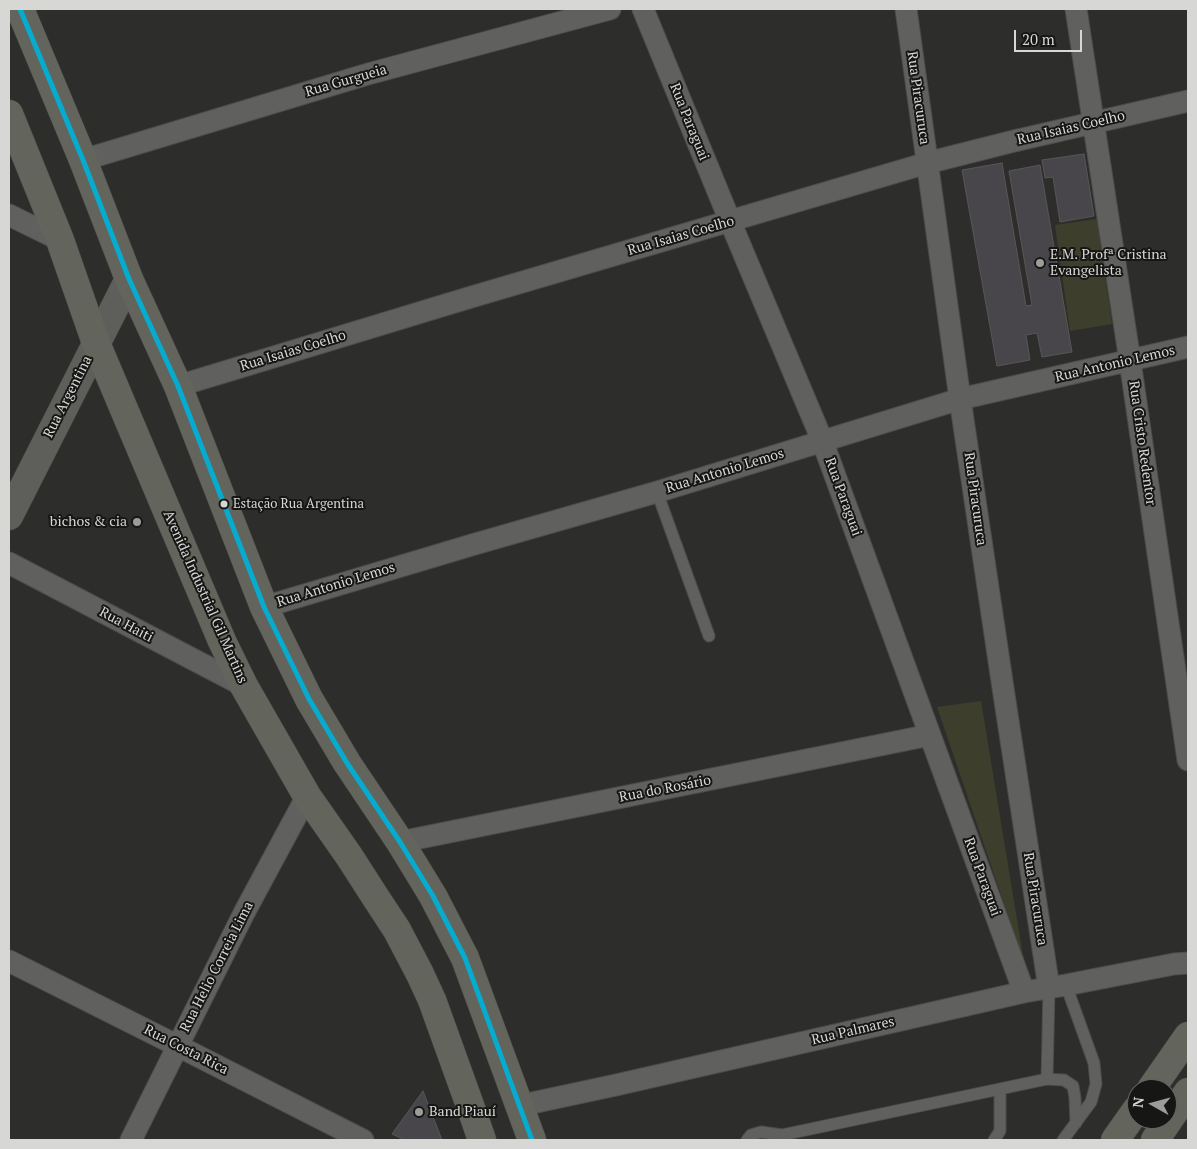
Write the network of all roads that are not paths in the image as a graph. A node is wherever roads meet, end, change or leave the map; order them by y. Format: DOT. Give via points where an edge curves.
graph roads {
  1 [pos="20,9"];
  2 [pos="610,9"];
  3 [pos="643,9"];
  4 [pos="906,9"];
  5 [pos="1076,9"];
  6 [pos="1188,101"];
  7 [pos="9,114"];
  8 [pos="1093,123"];
  9 [pos="83,160"];
  10 [pos="927,163"];
  11 [pos="9,215"];
  12 [pos="730,222"];
  13 [pos="60,240"];
  14 [pos="129,279"];
  15 [pos="96,343"];
  16 [pos="1188,348"];
  17 [pos="1130,361"];
  18 [pos="178,386"];
  19 [pos="960,399"];
  20 [pos="822,440"];
  21 [pos="657,492"];
  22 [pos="9,516"];
  23 [pos="9,563"];
  24 [pos="264,607"];
  25 [pos="709,636"];
  26 [pos="244,686"];
  27 [pos="930,735"];
  28 [pos="1188,760"];
  29 [pos="307,796"];
  30 [pos="400,842"];
  31 [pos="9,961"];
  32 [pos="1188,963"];
  33 [pos="1058,987"];
  34 [pos="1024,992"];
  35 [pos="1188,1036"];
  36 [pos="178,1046"];
  37 [pos="1047,1079"];
  38 [pos="1158,1079"];
  39 [pos="1000,1089"];
  40 [pos="1188,1092"];
  41 [pos="518,1106"];
  42 [pos="1076,1123"];
  43 [pos="1127,1123"];
  44 [pos="782,1137"];
  45 [pos="131,1140"];
  46 [pos="363,1140"];
  47 [pos="482,1140"];
  48 [pos="532,1140"];
  49 [pos="747,1140"];
  50 [pos="994,1140"];
  51 [pos="1063,1140"];
  52 [pos="1115,1140"];
  53 [pos="1155,1140"];
  1 -- 9 [label="main road"];
  2 -- 9 [label="street, Rua Gurgueia" via="368,74"];
  3 -- 12 [label="street, Rua Paraguai"];
  4 -- 10 [label="street, Rua Piracuruca"];
  5 -- 8 [label="street, Rua Cristo Redentor"];
  6 -- 8 [label="street, Rua Isaias Coelho"];
  7 -- 13 [label="main road, Avenida Industrial Gil Martins"];
  8 -- 10 [label="street, Rua Isaias Coelho"];
  8 -- 17 [label="street, Rua Cristo Redentor"];
  9 -- 14 [label="main road"];
  10 -- 12 [label="street, Rua Isaias Coelho"];
  10 -- 19 [label="street, Rua Piracuruca"];
  11 -- 13 [label="street"];
  12 -- 18 [label="street, Rua Isaias Coelho"];
  12 -- 20 [label="street, Rua Paraguai"];
  13 -- 15 [label="main road, Avenida Industrial Gil Martins"];
  14 -- 15 [label="street, Rua Argentina"];
  14 -- 18 [label="main road"];
  15 -- 22 [label="street, Rua Argentina"];
  15 -- 26 [label="main road, Avenida Industrial Gil Martins"];
  16 -- 17 [label="street, Rua Antonio Lemos"];
  17 -- 19 [label="street, Rua Antonio Lemos"];
  17 -- 28 [label="street, Rua Cristo Redentor"];
  18 -- 24 [label="main road"];
  19 -- 20 [label="street, Rua Antonio Lemos"];
  19 -- 33 [label="street, Rua Piracuruca" via="1003,688"];
  20 -- 21 [label="street, Rua Antonio Lemos"];
  20 -- 27 [label="street, Rua Paraguai"];
  21 -- 24 [label="street, Rua Antonio Lemos"];
  21 -- 25 [label="lane"];
  23 -- 26 [label="street, Rua Haiti"];
  24 -- 30 [label="main road" via="309,699"];
  26 -- 29 [label="main road, Avenida Industrial Gil Martins"];
  27 -- 30 [label="street, Rua do Rosário"];
  27 -- 34 [label="street, Rua Paraguai"];
  29 -- 36 [label="street, Rua Helio Correia Lima"];
  29 -- 47 [label="main road, Avenida Industrial Gil Martins" via="397,930 420,974"];
  30 -- 41 [label="main road" via="465,958"];
  31 -- 36 [label="street, Rua Costa Rica"];
  32 -- 33 [label="street, Rua Palmares"];
  33 -- 34 [label="street, Rua Palmares"];
  33 -- 37 [label="lane"];
  33 -- 42 [label="lane" via="1094,1063 1096,1084 1091,1102"];
  34 -- 41 [label="street, Rua Palmares"];
  35 -- 38 [label="main road"];
  36 -- 45 [label="street, Rua Helio Correia Lima"];
  36 -- 46 [label="street, Rua Costa Rica"];
  37 -- 39 [label="lane"];
  37 -- 42 [label="lane" via="1064,1080 1073,1086"];
  39 -- 44 [label="lane"];
  39 -- 50 [label="lane" via="1000,1132"];
  40 -- 53 [label="main road"];
  41 -- 48 [label="main road"];
  42 -- 51 [label="lane"];
  43 -- 52 [label="main road"];
  44 -- 49 [label="lane" via="762,1132 751,1135"];
}
